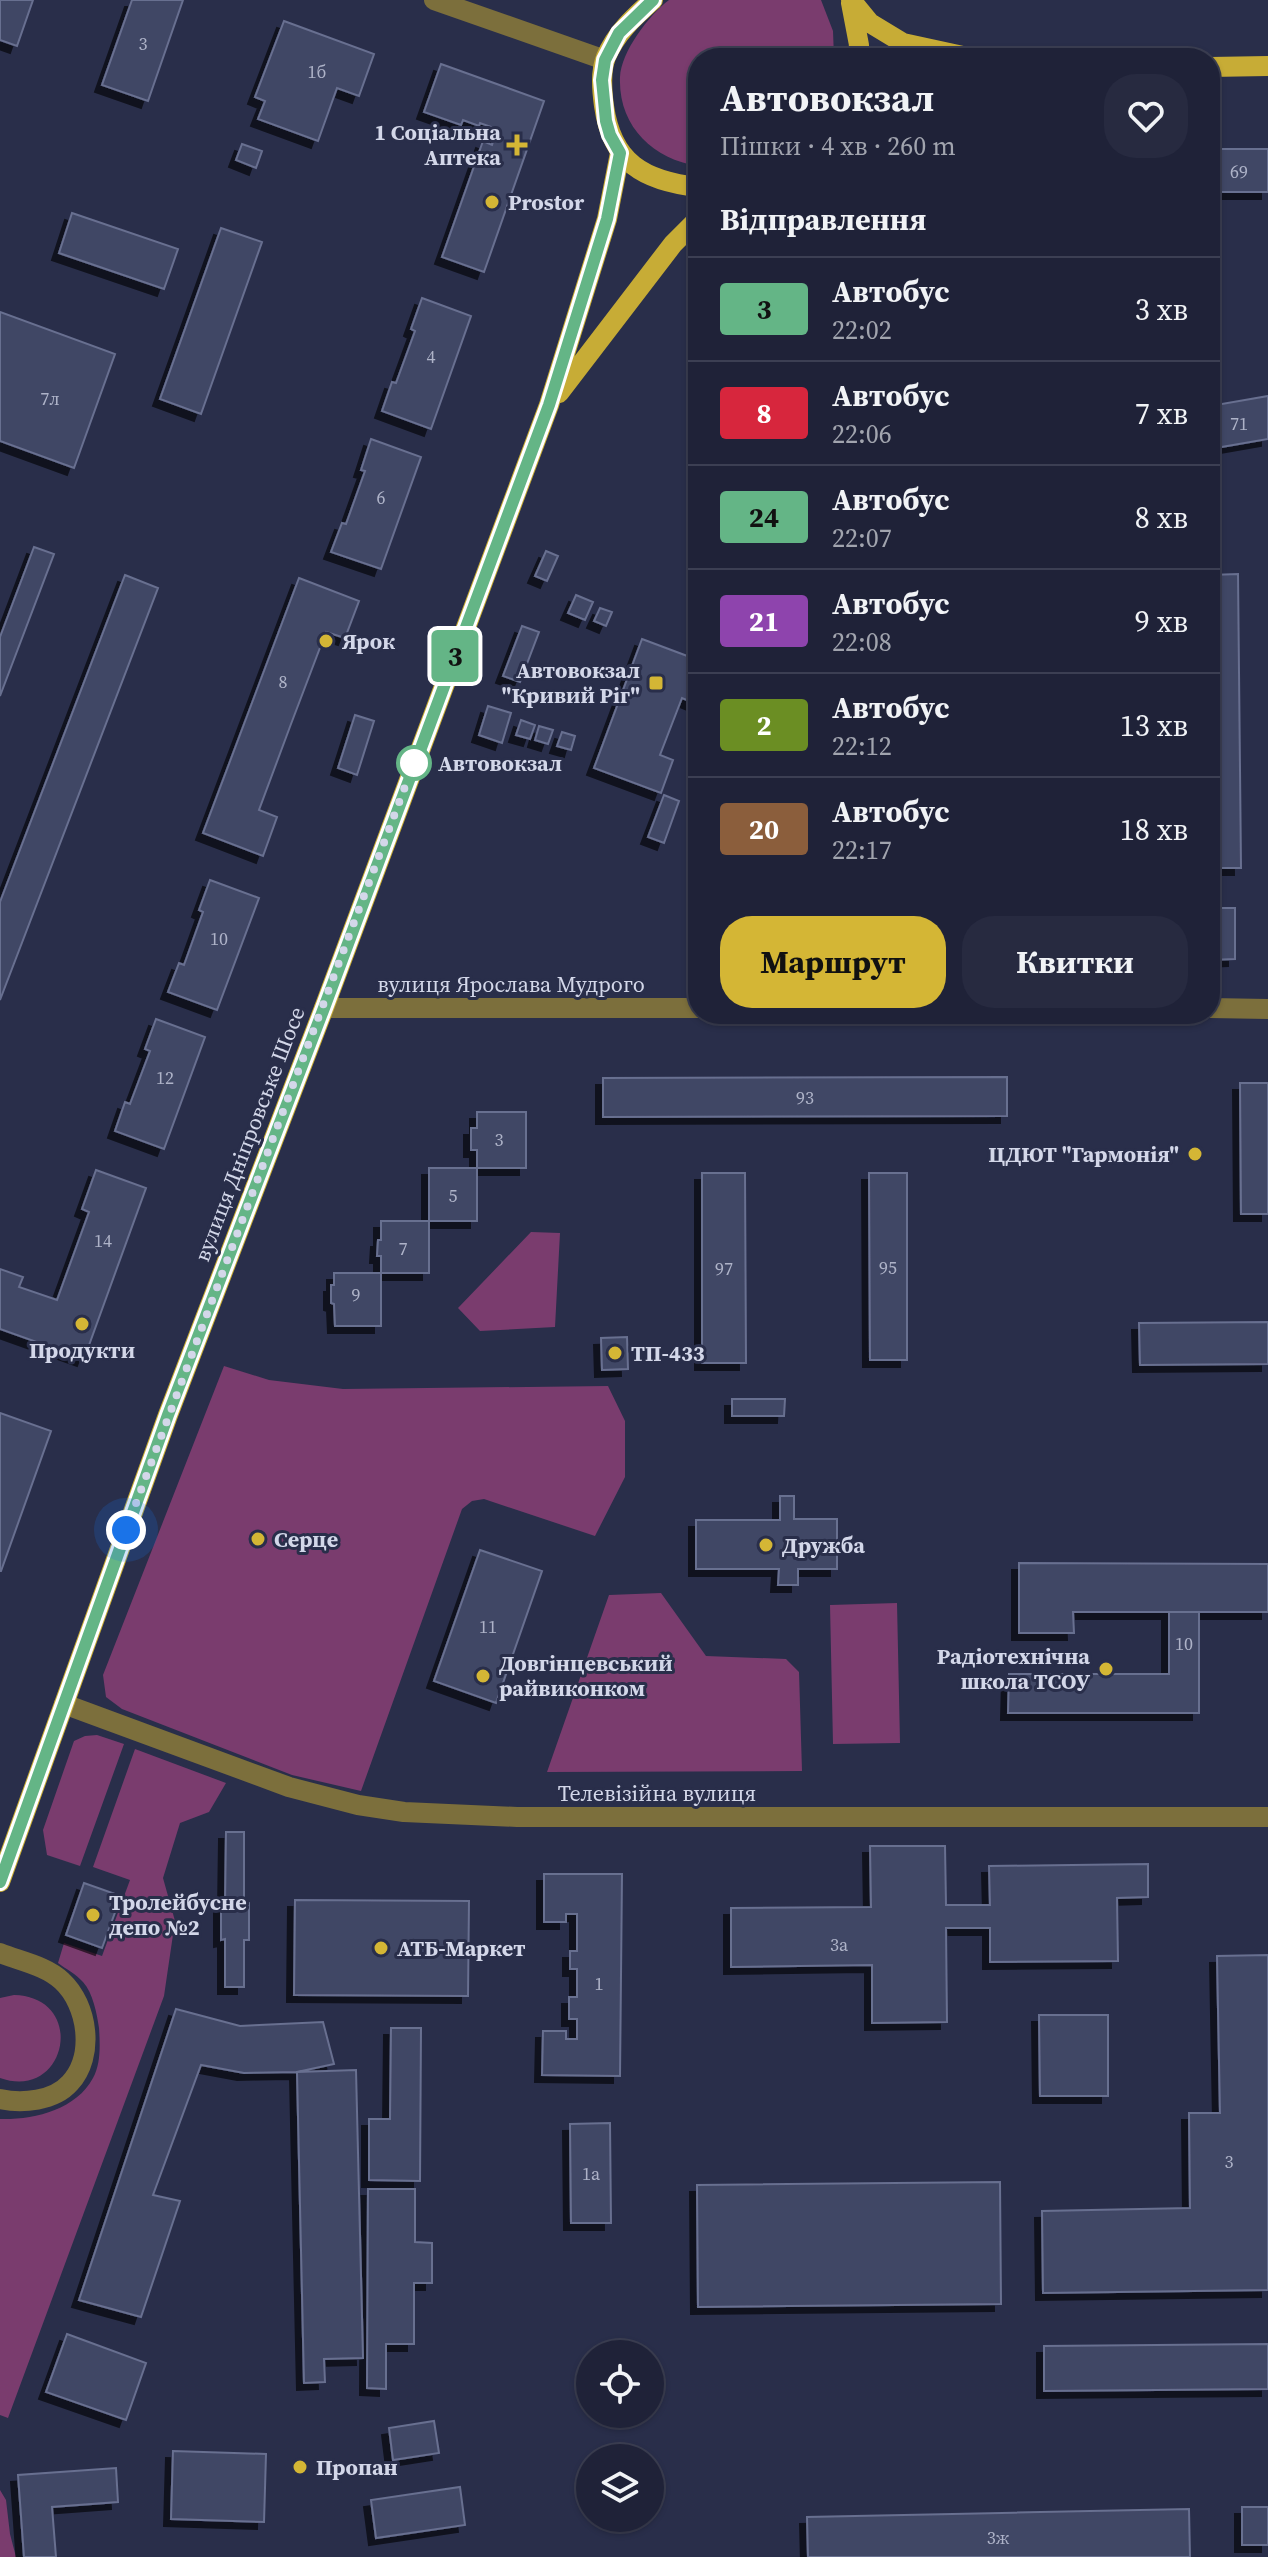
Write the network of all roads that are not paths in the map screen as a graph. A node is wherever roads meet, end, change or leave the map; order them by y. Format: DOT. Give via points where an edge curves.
graph roads {
  1 [pos="434,0"];
  2 [pos="653,0"];
  3 [pos="851,0"];
  4 [pos="859,48"];
  5 [pos="926,48"];
  6 [pos="605,60"];
  7 [pos="1268,66"];
  8 [pos="1220,67"];
  9 [pos="620,153"];
  10 [pos="688,185"];
  11 [pos="688,229"];
  12 [pos="549,405"];
  13 [pos="324,1008"];
  14 [pos="688,1008"];
  15 [pos="1220,1008"];
  16 [pos="1268,1009"];
  17 [pos="64,1704"];
  18 [pos="1268,1817"];
  19 [pos="0,1882"];
  20 [pos="0,1953"];
  21 [pos="0,2099"];
  1 -- 6 [label="street"];
  2 -- 6 [label="main road" via="619,33"];
  3 -- 4 [label="main road"];
  3 -- 5 [label="main road" via="870,23 903,43"];
  6 -- 9 [label="main road" via="606,121"];
  7 -- 8 [label="main road"];
  9 -- 10 [label="main road" via="658,179"];
  9 -- 12 [label="main road" via="607,219"];
  11 -- 12 [label="main road"];
  12 -- 13 [label="main road, вулиця Дніпровське Шосе"];
  13 -- 14 [label="street, вулиця Ярослава Мудрого"];
  13 -- 17 [label="main road, вулиця Дніпровське Шосе"];
  15 -- 16 [label="street"];
  17 -- 18 [label="street, Телевізійна вулиця" via="289,1787 404,1812 517,1817"];
  17 -- 19 [label="main road, вулиця Дніпровське Шосе"];
  20 -- 21 [label="street" via="61,1979 79,2003 85,2032 80,2069 60,2092 30,2101"];
}
